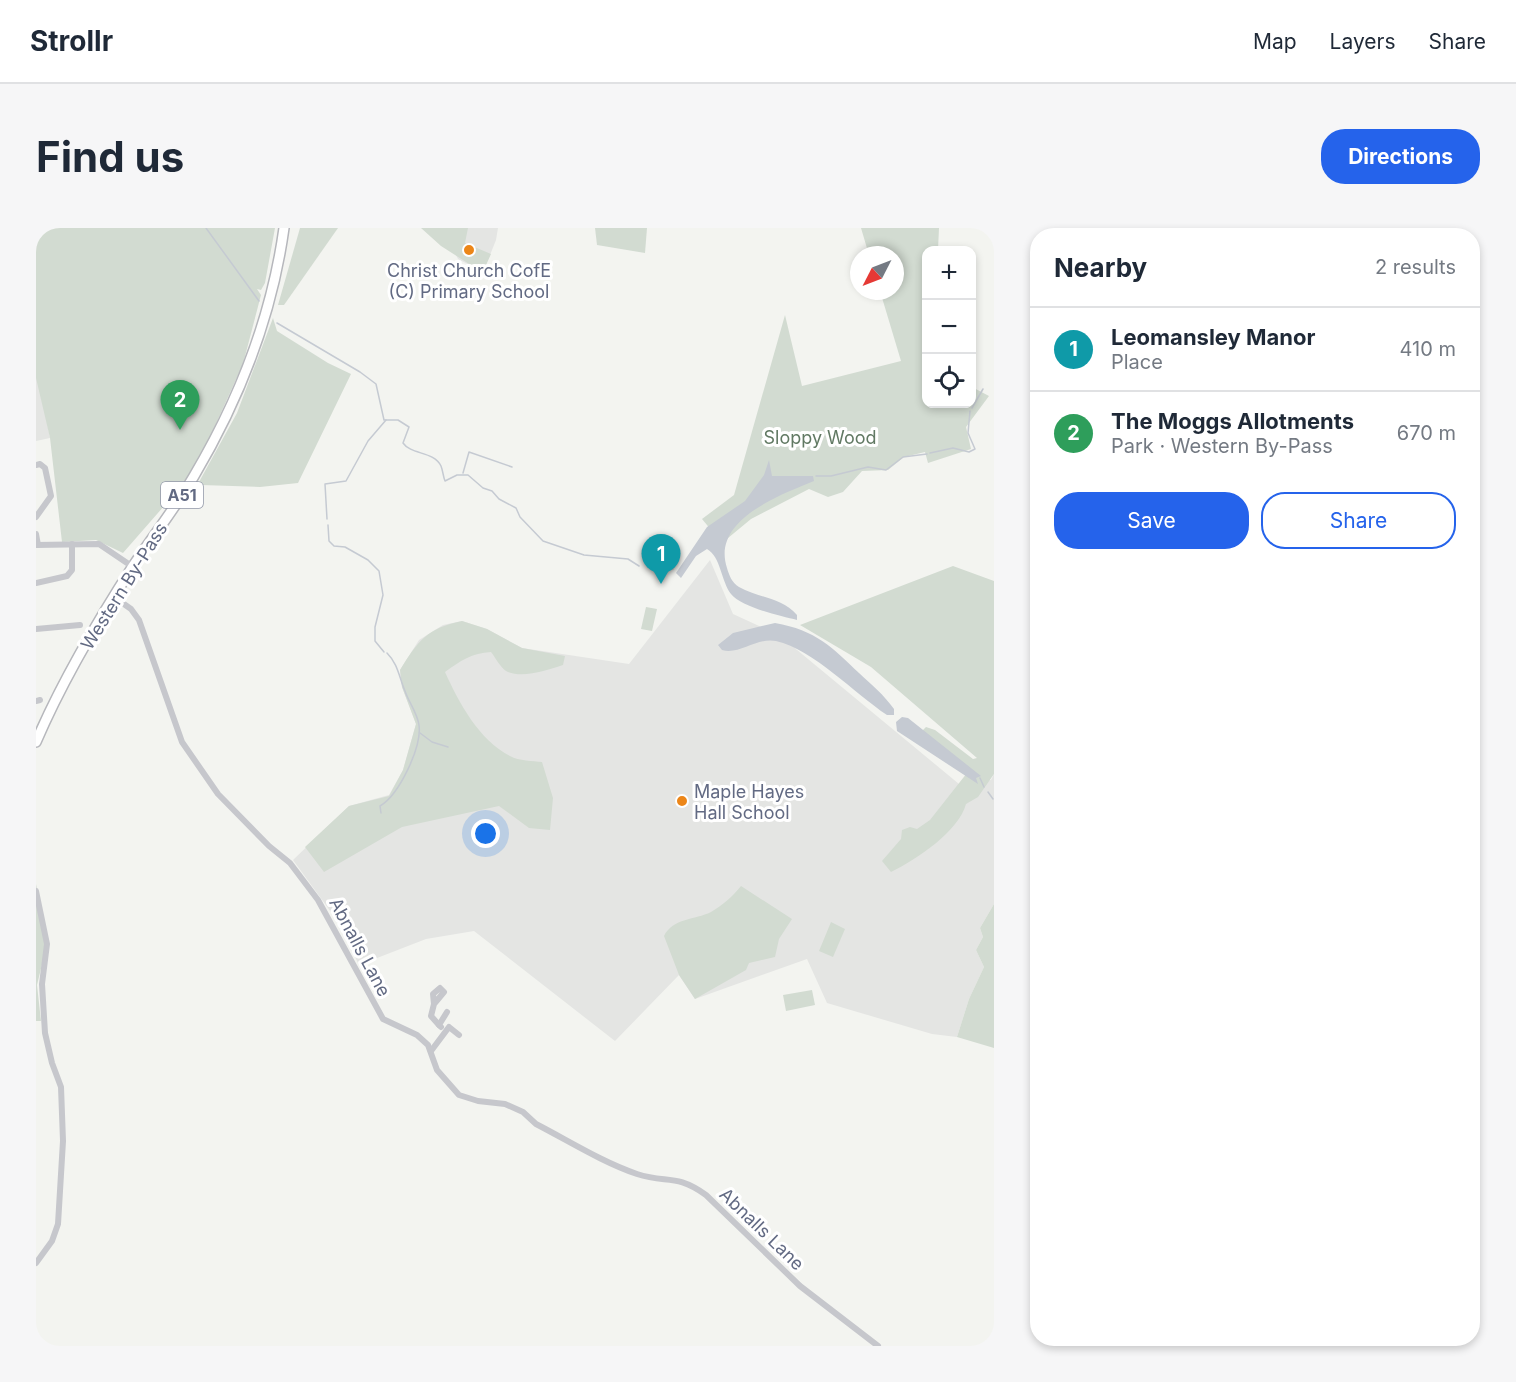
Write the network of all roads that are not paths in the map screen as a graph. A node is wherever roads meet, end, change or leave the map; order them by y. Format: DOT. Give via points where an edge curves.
graph roads {
  1 [pos="284,228"];
  2 [pos="36,465"];
  3 [pos="36,517"];
  4 [pos="36,534"];
  5 [pos="72,544"];
  6 [pos="37,545"];
  7 [pos="133,567"];
  8 [pos="36,583"];
  9 [pos="114,597"];
  10 [pos="80,625"];
  11 [pos="36,628"];
  12 [pos="36,742"];
  13 [pos="36,891"];
  14 [pos="434,1004"];
  15 [pos="447,1012"];
  16 [pos="439,1025"];
  17 [pos="445,1032"];
  18 [pos="459,1035"];
  19 [pos="431,1051"];
  20 [pos="36,1263"];
  21 [pos="878,1346"];
  1 -- 7 [label="highway, Western By-Pass / A51" via="256,343 231,407 194,477"];
  2 -- 3 [label="street" via="45,468 51,496"];
  4 -- 6 [label="street"];
  5 -- 6 [label="street"];
  5 -- 7 [label="street" via="99,544"];
  5 -- 8 [label="street" via="72,570 67,576"];
  7 -- 9 [label="highway, Western By-Pass / A51"];
  9 -- 12 [label="highway, Western By-Pass / A51" via="62,687"];
  9 -- 19 [label="street, Abnalls Lane" via="139,620 182,742 199,769 218,794 290,863 318,900 383,1019 417,1035"];
  10 -- 11 [label="street"];
  13 -- 20 [label="street" via="47,944 42,984 45,1033 61,1087 63,1141 58,1224 52,1241"];
  14 -- 16 [label="street" via="431,1016"];
  15 -- 16 [label="street"];
  16 -- 17 [label="street"];
  17 -- 18 [label="street" via="449,1026"];
  17 -- 19 [label="street"];
  19 -- 21 [label="street, Abnalls Lane" via="437,1070 459,1095 505,1104 523,1112 536,1124 638,1174 691,1184 800,1286"];
}
